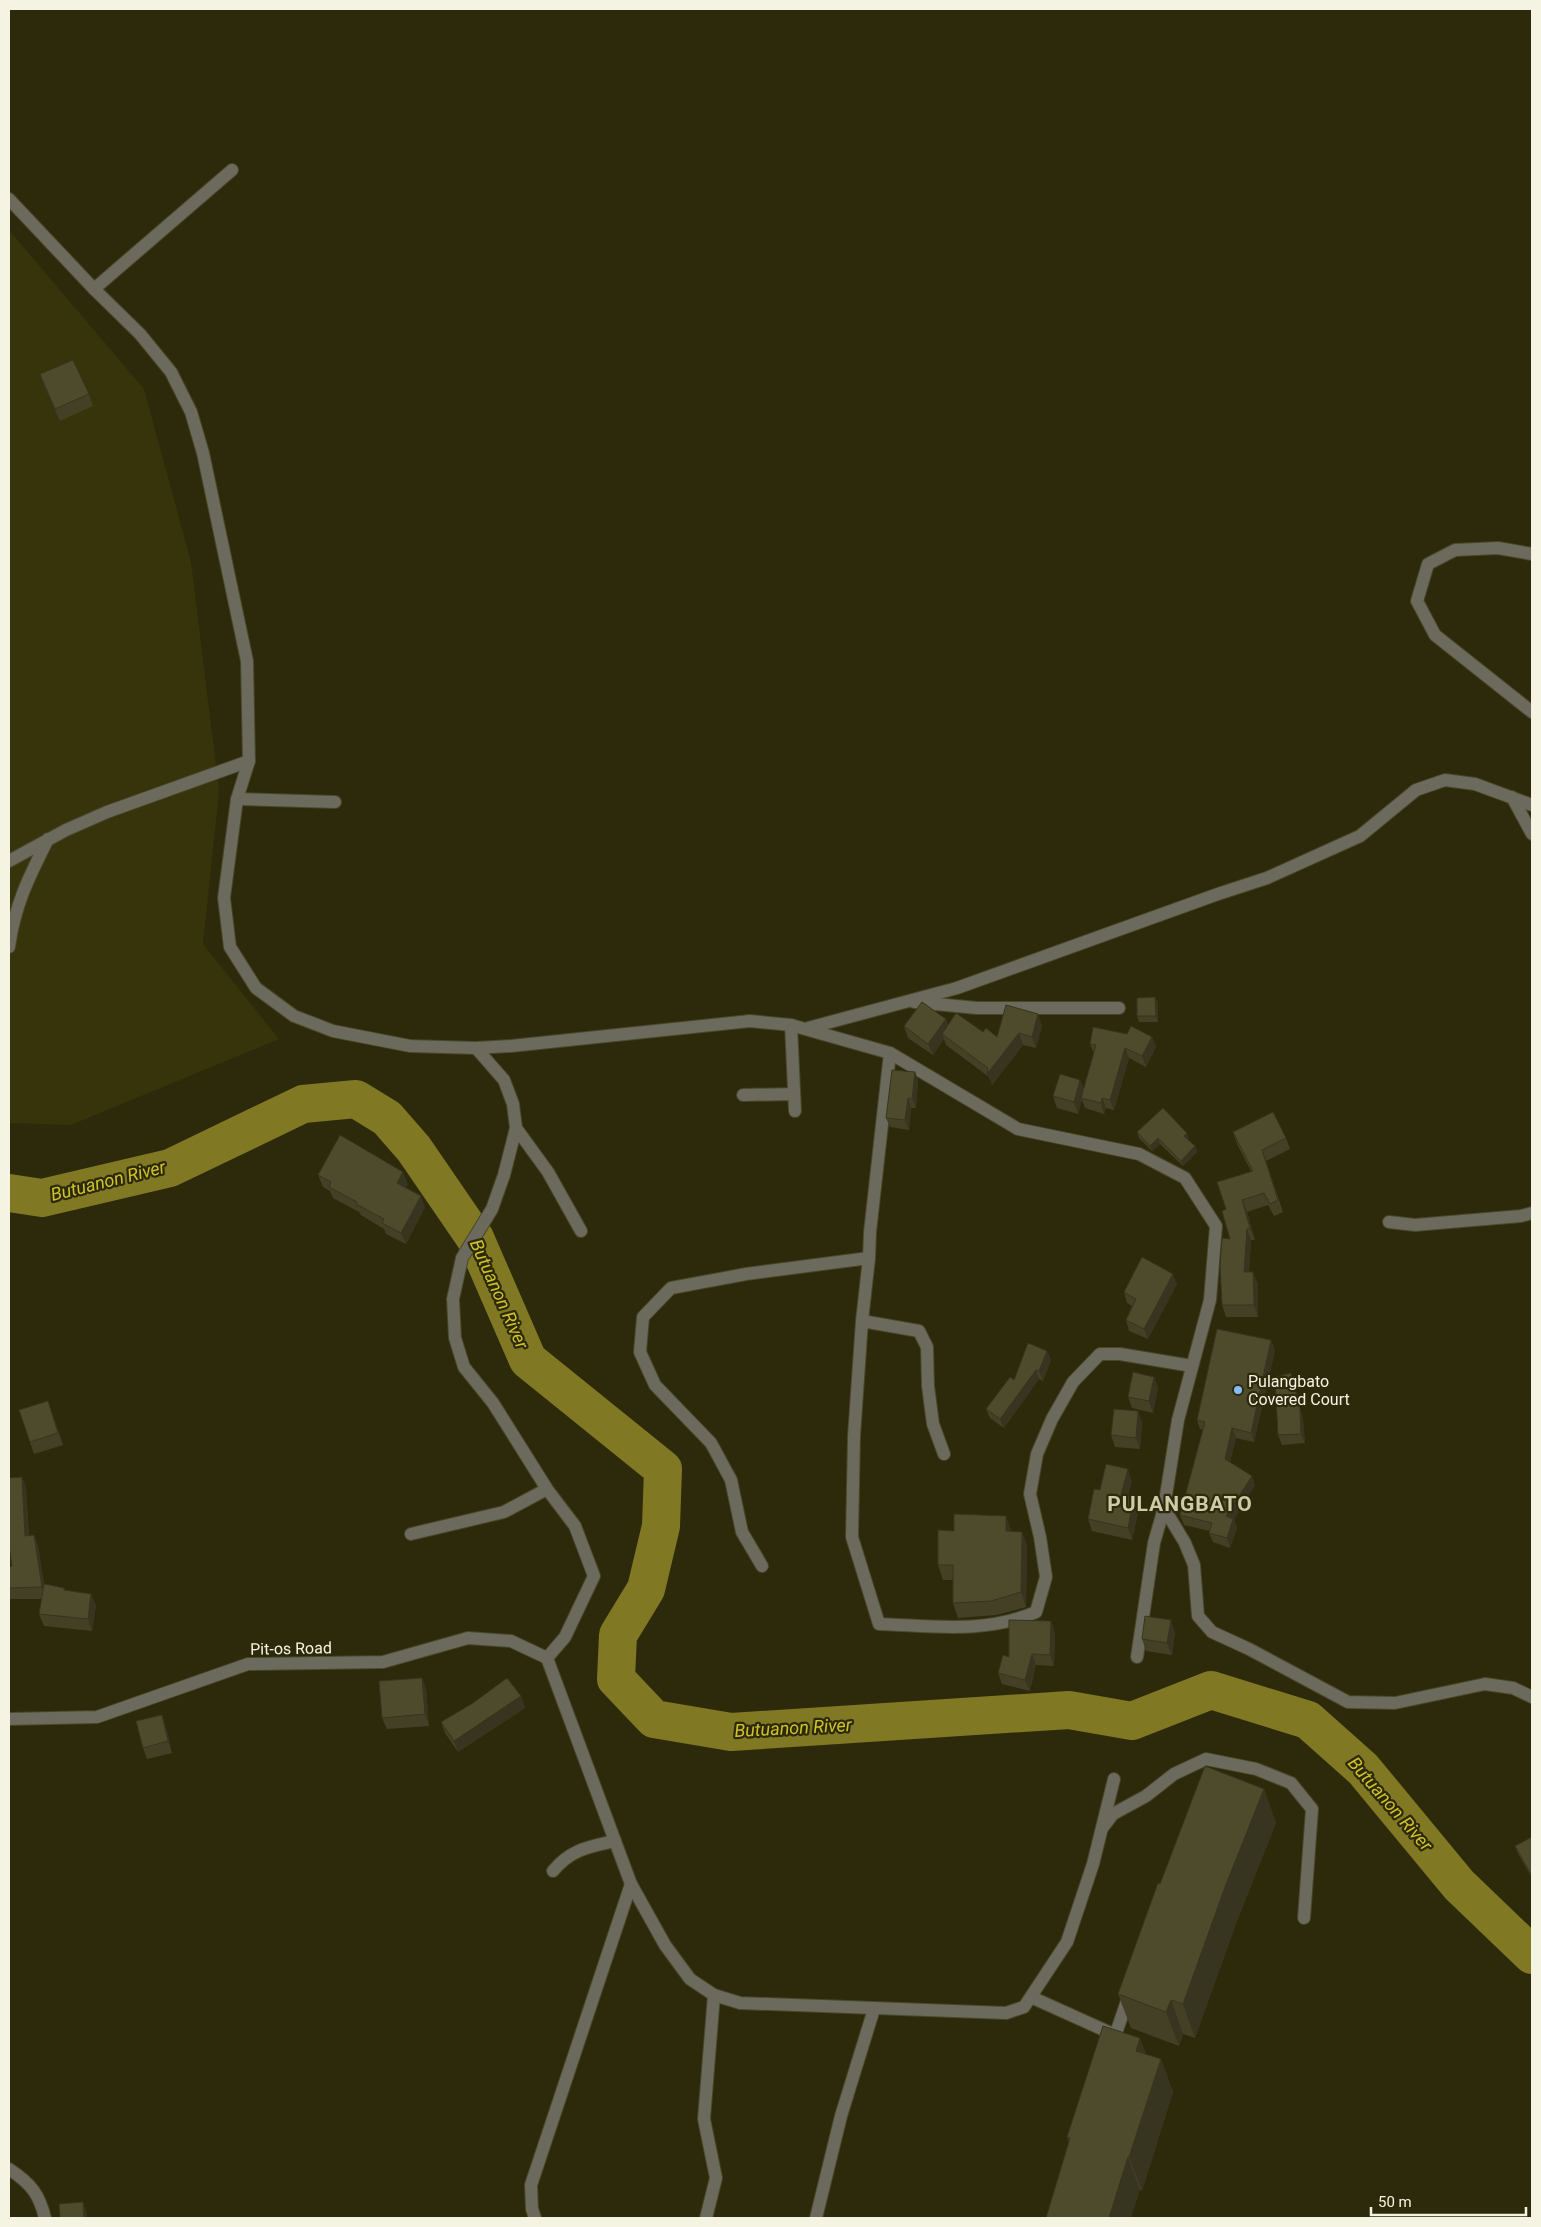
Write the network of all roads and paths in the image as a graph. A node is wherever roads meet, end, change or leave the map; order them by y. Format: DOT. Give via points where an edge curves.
graph roads {
  1 [pos="232,170"];
  2 [pos="9,199"];
  3 [pos="94,289"];
  4 [pos="1532,554"];
  5 [pos="1532,712"];
  6 [pos="249,761"];
  7 [pos="1512,797"];
  8 [pos="237,800"];
  9 [pos="335,802"];
  10 [pos="1532,805"];
  11 [pos="1532,834"];
  12 [pos="48,839"];
  13 [pos="9,861"];
  14 [pos="9,947"];
  15 [pos="909,1001"];
  16 [pos="1119,1008"];
  17 [pos="791,1025"];
  18 [pos="808,1028"];
  19 [pos="476,1048"];
  20 [pos="890,1053"];
  21 [pos="794,1094"];
  22 [pos="743,1095"];
  23 [pos="795,1111"];
  24 [pos="516,1128"];
  25 [pos="1532,1213"];
  26 [pos="1389,1222"];
  27 [pos="581,1231"];
  28 [pos="869,1258"];
  29 [pos="862,1320"];
  30 [pos="1192,1366"];
  31 [pos="944,1454"];
  32 [pos="546,1489"];
  33 [pos="1164,1508"];
  34 [pos="411,1534"];
  35 [pos="762,1566"];
  36 [pos="1137,1657"];
  37 [pos="547,1658"];
  38 [pos="1532,1698"];
  39 [pos="9,1719"];
  40 [pos="1114,1778"];
  41 [pos="1103,1827"];
  42 [pos="615,1841"];
  43 [pos="553,1871"];
  44 [pos="631,1884"];
  45 [pos="1304,1918"];
  46 [pos="1134,1981"];
  47 [pos="714,1995"];
  48 [pos="1032,1997"];
  49 [pos="874,2009"];
  50 [pos="1115,2035"];
  51 [pos="1109,2054"];
  52 [pos="9,2169"];
  53 [pos="45,2218"];
  54 [pos="536,2218"];
  55 [pos="706,2218"];
  56 [pos="816,2218"];
  1 -- 3 [label="street"];
  2 -- 3 [label="street"];
  3 -- 6 [label="street" via="140,334 171,372 191,412 203,453 247,661"];
  4 -- 5 [label="street" via="1498,548 1455,550 1428,564 1417,601 1435,635"];
  6 -- 8 [label="street"];
  6 -- 12 [label="street" via="107,812"];
  7 -- 10 [label="street"];
  7 -- 11 [label="street"];
  7 -- 15 [label="street" via="1475,784 1445,780 1416,790 1360,836 1267,878 957,988"];
  8 -- 9 [label="street"];
  8 -- 19 [label="street" via="224,898 230,947 256,988 294,1016 333,1031 410,1046"];
  12 -- 13 [label="street"];
  12 -- 14 [label="street" via="25,884 13,918"];
  15 -- 16 [label="street" via="977,1008"];
  15 -- 18 [label="street"];
  17 -- 18 [label="street"];
  17 -- 19 [label="street" via="750,1021"];
  17 -- 21 [label="street"];
  18 -- 20 [label="street"];
  19 -- 24 [label="street" via="504,1080 513,1104"];
  20 -- 28 [label="street"];
  20 -- 30 [label="street" via="1018,1129 1139,1154 1185,1178 1216,1226 1210,1300"];
  21 -- 22 [label="street"];
  21 -- 23 [label="street"];
  24 -- 27 [label="street" via="548,1172"];
  24 -- 32 [label="street" via="492,1209 462,1258 453,1298 455,1338 464,1367 493,1403"];
  25 -- 26 [label="street" via="1415,1225"];
  28 -- 29 [label="street"];
  28 -- 35 [label="street" via="746,1274 671,1288 643,1317 640,1352 648,1369 656,1385 711,1443 731,1480 742,1532"];
  29 -- 30 [label="street" via="854,1436 852,1537 879,1624 968,1628 1015,1621 1036,1612 1046,1577 1030,1494 1037,1454 1073,1382 1100,1354 1120,1354"];
  29 -- 31 [label="street" via="919,1331 927,1346 933,1424"];
  30 -- 33 [label="street" via="1178,1420"];
  32 -- 34 [label="street" via="504,1512"];
  32 -- 37 [label="street" via="575,1526 594,1576 565,1637"];
  33 -- 36 [label="street" via="1154,1543"];
  33 -- 38 [label="street" via="1194,1565 1198,1616 1212,1632 1348,1702 1395,1702 1485,1684 1513,1688"];
  37 -- 39 [label="street, Pit-os Road" via="511,1641 468,1638 383,1662 248,1664 97,1717"];
  37 -- 42 [label="street"];
  40 -- 41 [label="street"];
  41 -- 45 [label="street" via="1113,1814 1146,1796 1174,1774 1206,1759 1256,1769 1292,1784 1312,1809"];
  41 -- 48 [label="street" via="1067,1942"];
  42 -- 43 [label="street" via="573,1852"];
  42 -- 44 [label="street"];
  44 -- 47 [label="street" via="665,1944 690,1979"];
  44 -- 54 [label="street" via="531,2185 532,2210"];
  46 -- 50 [label="street"];
  47 -- 49 [label="street" via="740,2003"];
  47 -- 55 [label="street" via="704,2119 716,2178"];
  48 -- 49 [label="street" via="1024,2007 1006,2013"];
  48 -- 50 [label="street"];
  49 -- 56 [label="street" via="841,2116"];
  50 -- 51 [label="street"];
  52 -- 53 [label="street" via="28,2181 41,2202"];
}
